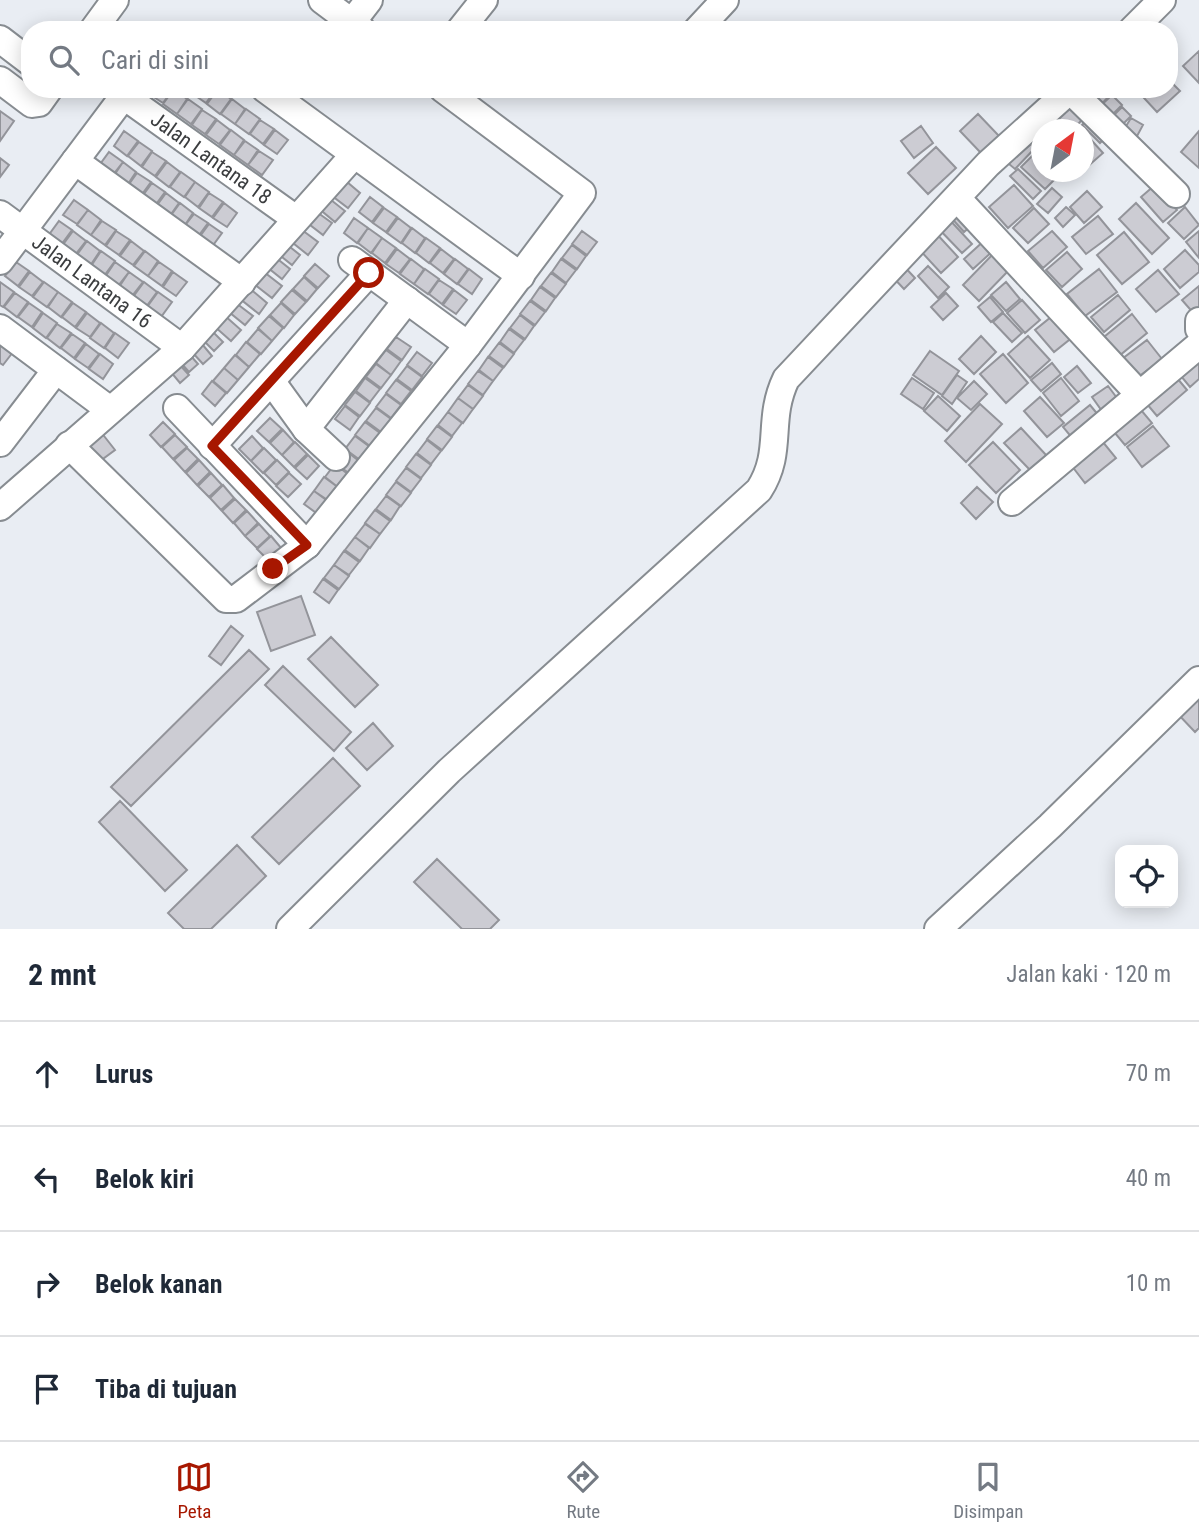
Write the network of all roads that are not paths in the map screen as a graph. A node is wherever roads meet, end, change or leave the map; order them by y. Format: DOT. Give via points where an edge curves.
graph roads {
  1 [pos="115,0"];
  2 [pos="322,0"];
  3 [pos="369,0"];
  4 [pos="485,0"];
  5 [pos="725,0"];
  6 [pos="1162,0"];
  7 [pos="100,21"];
  8 [pos="350,21"];
  9 [pos="359,21"];
  10 [pos="468,21"];
  11 [pos="705,21"];
  12 [pos="1141,21"];
  13 [pos="0,39"];
  14 [pos="21,55"];
  15 [pos="0,80"];
  16 [pos="21,96"];
  17 [pos="24,98"];
  18 [pos="43,98"];
  19 [pos="122,98"];
  20 [pos="135,98"];
  21 [pos="277,98"];
  22 [pos="455,98"];
  23 [pos="1062,98"];
  24 [pos="1079,98"];
  25 [pos="354,155"];
  26 [pos="75,161"];
  27 [pos="1176,194"];
  28 [pos="957,198"];
  29 [pos="0,214"];
  30 [pos="296,219"];
  31 [pos="23,231"];
  32 [pos="0,261"];
  33 [pos="520,276"];
  34 [pos="242,282"];
  35 [pos="407,300"];
  36 [pos="1199,321"];
  37 [pos="0,328"];
  38 [pos="1199,329"];
  39 [pos="468,345"];
  40 [pos="1199,345"];
  41 [pos="182,348"];
  42 [pos="56,370"];
  43 [pos="272,382"];
  44 [pos="1139,394"];
  45 [pos="177,408"];
  46 [pos="110,410"];
  47 [pos="306,429"];
  48 [pos="0,443"];
  49 [pos="69,444"];
  50 [pos="212,446"];
  51 [pos="336,457"];
  52 [pos="1012,502"];
  53 [pos="0,508"];
  54 [pos="307,545"];
  55 [pos="1199,680"];
  56 [pos="290,929"];
  57 [pos="938,929"];
  1 -- 7 [label="street"];
  2 -- 8 [label="street"];
  3 -- 9 [label="street"];
  4 -- 10 [label="street"];
  5 -- 11 [label="street"];
  6 -- 12 [label="street"];
  13 -- 14 [label="street"];
  15 -- 16 [label="street"];
  17 -- 18 [label="street" via="32,104"];
  19 -- 26 [label="street"];
  20 -- 30 [label="street, Jalan Lantana 18"];
  21 -- 25 [label="street"];
  22 -- 33 [label="street" via="579,189 581,196"];
  23 -- 28 [label="street"];
  24 -- 27 [label="street"];
  25 -- 30 [label="street"];
  25 -- 33 [label="street"];
  26 -- 31 [label="street"];
  26 -- 34 [label="street"];
  28 -- 44 [label="street"];
  28 -- 56 [label="street" via="786,379 776,399 775,452 759,490 449,771"];
  29 -- 31 [label="street, Jalan Lantana 16"];
  30 -- 34 [label="street"];
  31 -- 32 [label="street"];
  31 -- 41 [label="street, Jalan Lantana 16"];
  33 -- 39 [label="street"];
  34 -- 41 [label="street"];
  35 -- 39 [label="street"];
  35 -- 43 [label="street" via="360,266"];
  35 -- 47 [label="street"];
  36 -- 38 [label="street"];
  37 -- 42 [label="street"];
  39 -- 54 [label="street"];
  40 -- 44 [label="street"];
  41 -- 46 [label="street"];
  42 -- 46 [label="street"];
  42 -- 48 [label="street"];
  43 -- 47 [label="street"];
  43 -- 50 [label="street"];
  44 -- 52 [label="street"];
  45 -- 50 [label="street"];
  46 -- 49 [label="street"];
  47 -- 51 [label="street"];
  49 -- 53 [label="street"];
  49 -- 54 [label="street" via="226,598 236,599"];
  50 -- 54 [label="street"];
  55 -- 57 [label="street"];
}
